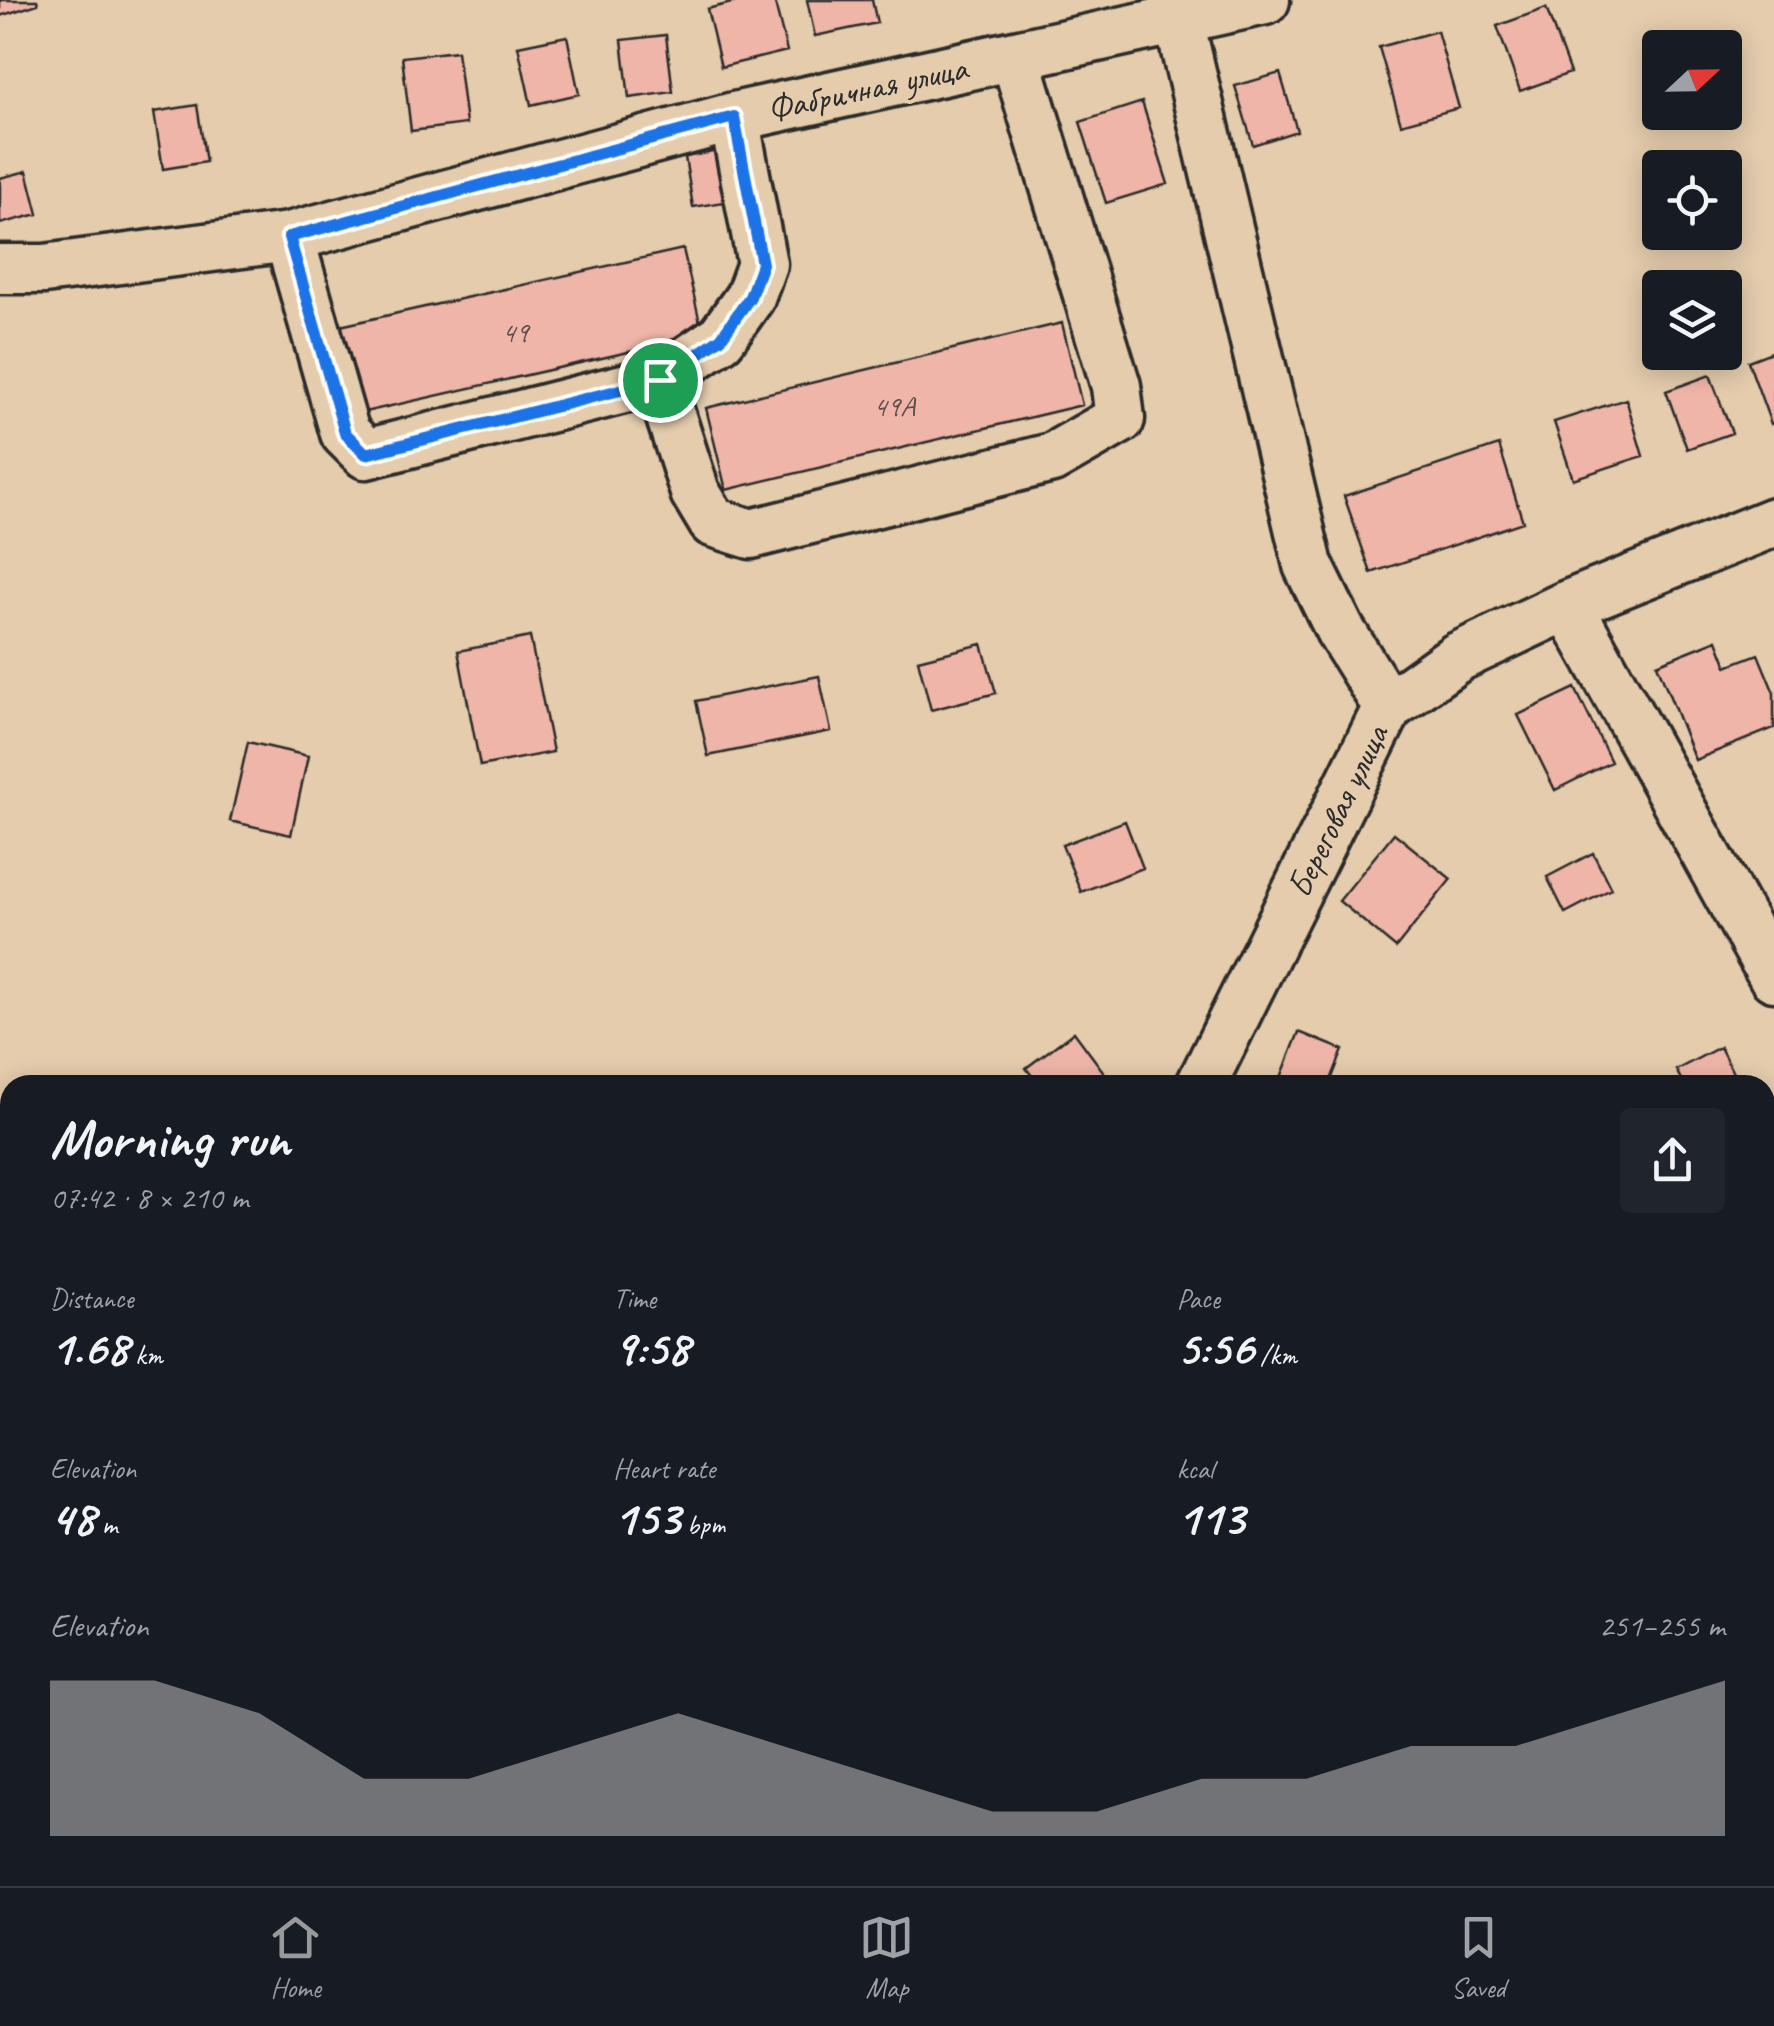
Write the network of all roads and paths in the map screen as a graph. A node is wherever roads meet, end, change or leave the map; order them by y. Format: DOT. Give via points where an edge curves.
graph roads {
  1 [pos="1264,0"];
  2 [pos="1176,10"];
  3 [pos="1014,56"];
  4 [pos="734,117"];
  5 [pos="289,237"];
  6 [pos="0,269"];
  7 [pos="660,380"];
  8 [pos="1774,522"];
  9 [pos="1568,605"];
  10 [pos="1388,707"];
  11 [pos="1774,977"];
  12 [pos="1206,1075"];
  1 -- 2 [label="street, Фабричная улица"];
  2 -- 3 [label="street, Фабричная улица"];
  2 -- 10 [label="street" via="1308,565"];
  3 -- 4 [label="street, Фабричная улица"];
  3 -- 7 [label="street" via="1116,386 1120,418 1052,458 751,534 713,522 695,492"];
  4 -- 5 [label="street, Фабричная улица"];
  4 -- 7 [label="street" via="762,264 750,297 721,338"];
  5 -- 6 [label="street, Фабричная улица" via="44,270"];
  5 -- 7 [label="street" via="345,433 366,454"];
  8 -- 9 [label="street, Береговая улица"];
  9 -- 10 [label="street, Береговая улица" via="1458,656"];
  9 -- 11 [label="street"];
  10 -- 12 [label="street, Береговая улица"];
}
